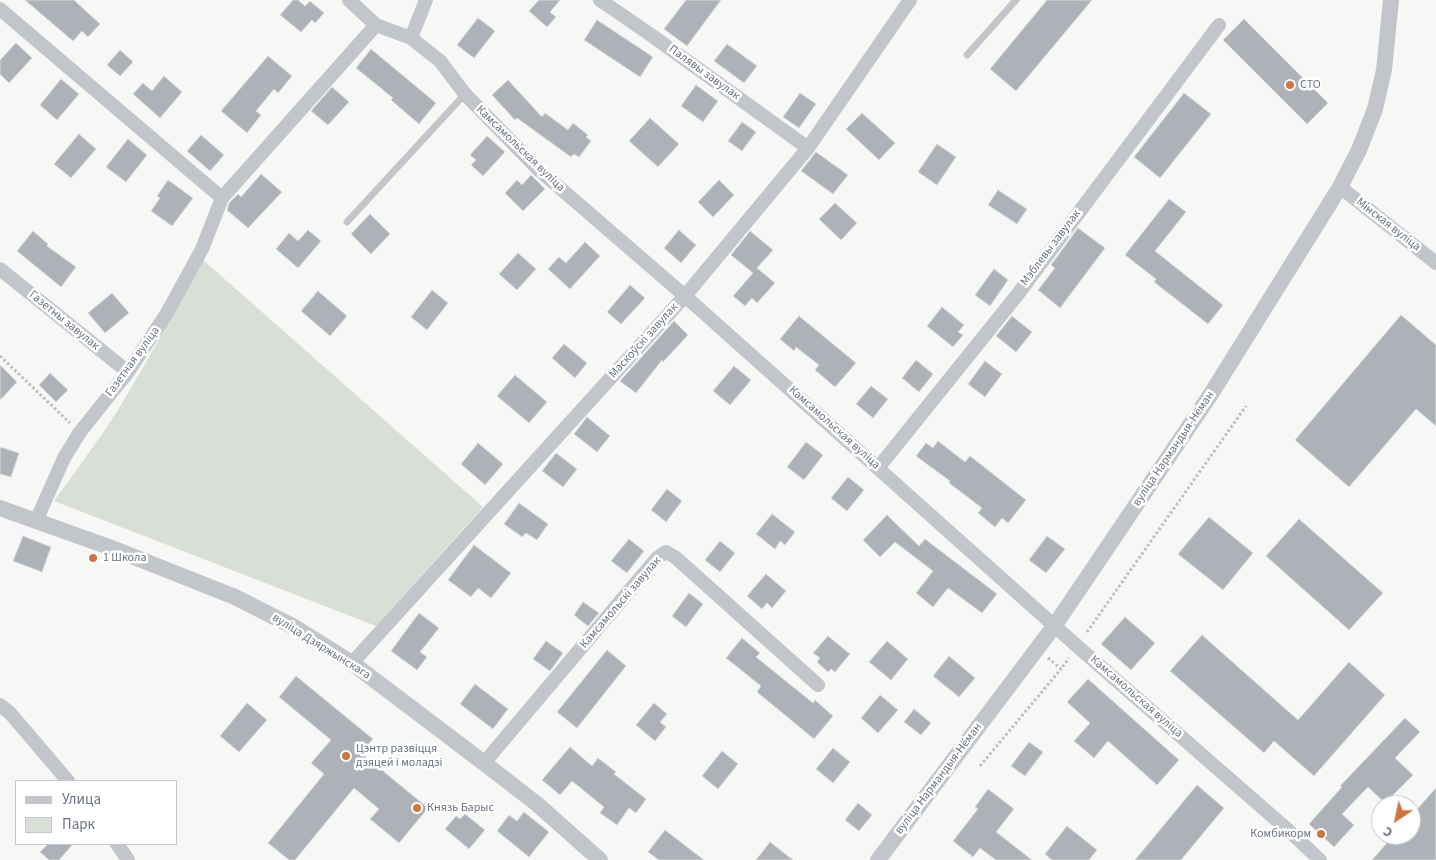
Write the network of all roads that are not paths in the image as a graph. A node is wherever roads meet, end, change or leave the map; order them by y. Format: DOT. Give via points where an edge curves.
graph roads {
  1 [pos="349,0"];
  2 [pos="426,0"];
  3 [pos="600,0"];
  4 [pos="910,0"];
  5 [pos="1016,0"];
  6 [pos="1391,0"];
  7 [pos="0,9"];
  8 [pos="376,25"];
  9 [pos="1219,25"];
  10 [pos="411,38"];
  11 [pos="967,55"];
  12 [pos="465,94"];
  13 [pos="808,148"];
  14 [pos="1340,187"];
  15 [pos="222,198"];
  16 [pos="347,222"];
  17 [pos="1436,264"];
  18 [pos="0,269"];
  19 [pos="685,296"];
  20 [pos="128,372"];
  21 [pos="878,468"];
  22 [pos="0,508"];
  23 [pos="36,521"];
  24 [pos="1055,625"];
  25 [pos="352,663"];
  26 [pos="818,685"];
  27 [pos="0,705"];
  28 [pos="484,763"];
  29 [pos="67,780"];
  30 [pos="118,845"];
  31 [pos="128,860"];
  32 [pos="600,860"];
  33 [pos="878,860"];
  34 [pos="1320,860"];
  1 -- 8 [label="street, Камсамольская вуліца"];
  2 -- 10 [label="street"];
  3 -- 13 [label="street, Палявы завулак"];
  4 -- 13 [label="street, Маскоўскі завулак"];
  5 -- 11 [label="lane"];
  6 -- 14 [label="street, вуліца Нармандыя-Нёман" via="1384,70 1375,109"];
  7 -- 15 [label="street"];
  8 -- 10 [label="street, Камсамольская вуліца"];
  8 -- 15 [label="street, Газетная вуліца"];
  9 -- 21 [label="street, Мэблевы завулак" via="1018,294"];
  10 -- 12 [label="street, Камсамольская вуліца" via="440,61"];
  12 -- 16 [label="lane"];
  12 -- 19 [label="street, Камсамольская вуліца" via="539,170"];
  13 -- 19 [label="street, Маскоўскі завулак"];
  14 -- 17 [label="street, Мінская вуліца"];
  14 -- 24 [label="street, вуліца Нармандыя-Нёман" via="1211,394"];
  15 -- 20 [label="street, Газетная вуліца" via="198,257 168,313"];
  18 -- 20 [label="street, Газетны завулак"];
  19 -- 21 [label="street, Камсамольская вуліца"];
  19 -- 25 [label="street, Маскоўскі завулак"];
  20 -- 23 [label="street, Газетная вуліца" via="80,432 64,458"];
  21 -- 24 [label="street, Камсамольская вуліца"];
  22 -- 23 [label="street, вуліца Дзяржынскага"];
  23 -- 25 [label="street, вуліца Дзяржынскага" via="235,597 296,628"];
  24 -- 33 [label="street, вуліца Нармандыя-Нёман"];
  24 -- 34 [label="street, Камсамольская вуліца"];
  25 -- 28 [label="street, вуліца Дзяржынскага"];
  26 -- 28 [label="street, Камсамольскі завулак" via="666,552"];
  27 -- 29 [label="street"];
  28 -- 32 [label="street, вуліца Дзяржынскага" via="537,804"];
  30 -- 31 [label="street"];
}
